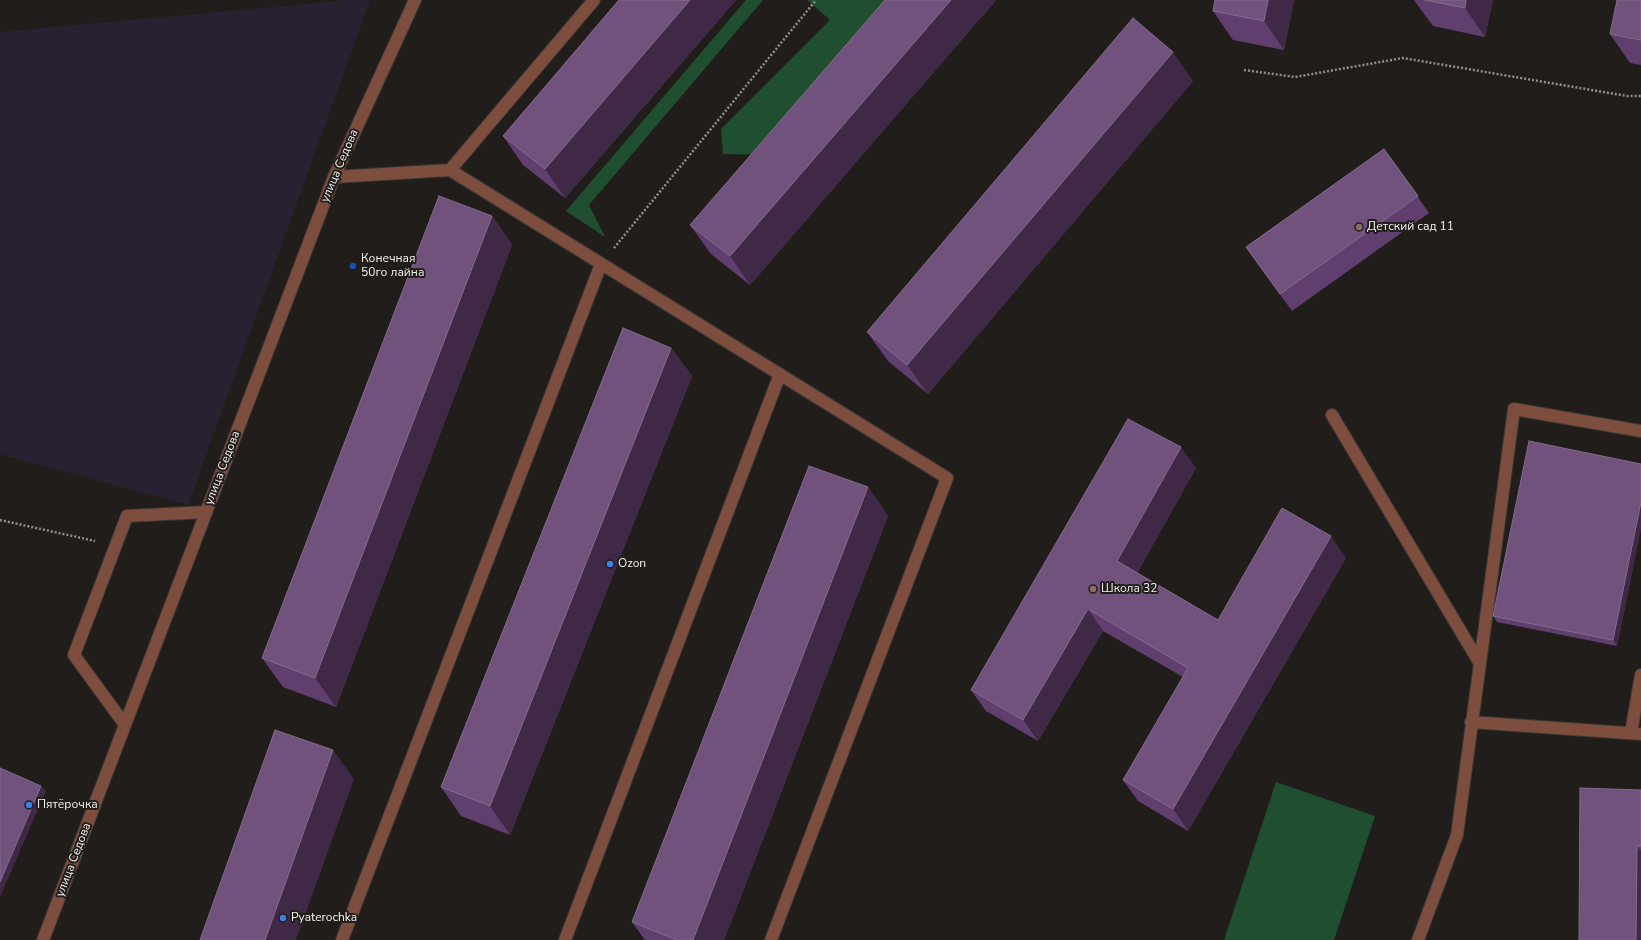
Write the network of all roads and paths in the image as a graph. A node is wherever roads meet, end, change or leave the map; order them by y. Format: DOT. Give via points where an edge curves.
graph roads {
  1 [pos="415,0"];
  2 [pos="594,0"];
  3 [pos="816,0"];
  4 [pos="1244,70"];
  5 [pos="1641,96"];
  6 [pos="450,170"];
  7 [pos="334,177"];
  8 [pos="601,264"];
  9 [pos="780,374"];
  10 [pos="1332,415"];
  11 [pos="1641,430"];
  12 [pos="206,512"];
  13 [pos="0,520"];
  14 [pos="115,546"];
  15 [pos="1479,662"];
  16 [pos="1641,675"];
  17 [pos="1471,722"];
  18 [pos="125,725"];
  19 [pos="1636,733"];
  20 [pos="43,940"];
  21 [pos="342,940"];
  22 [pos="565,940"];
  23 [pos="771,940"];
  24 [pos="1418,940"];
  1 -- 7 [label="street, улица Седова"];
  2 -- 6 [label="street"];
  3 -- 8 [label="path"];
  4 -- 5 [label="path" via="1295,77 1403,58 1627,96"];
  6 -- 7 [label="street"];
  6 -- 8 [label="street"];
  7 -- 12 [label="street, улица Седова"];
  8 -- 9 [label="street"];
  8 -- 21 [label="street"];
  9 -- 22 [label="street"];
  9 -- 23 [label="street" via="947,478"];
  10 -- 15 [label="street"];
  11 -- 15 [label="street" via="1514,409"];
  12 -- 14 [label="street" via="127,516"];
  12 -- 18 [label="street, улица Седова"];
  13 -- 14 [label="path"];
  14 -- 18 [label="street" via="74,655"];
  15 -- 17 [label="street"];
  16 -- 19 [label="street"];
  17 -- 19 [label="street"];
  17 -- 24 [label="street" via="1457,836"];
  18 -- 20 [label="street, улица Седова"];
}
